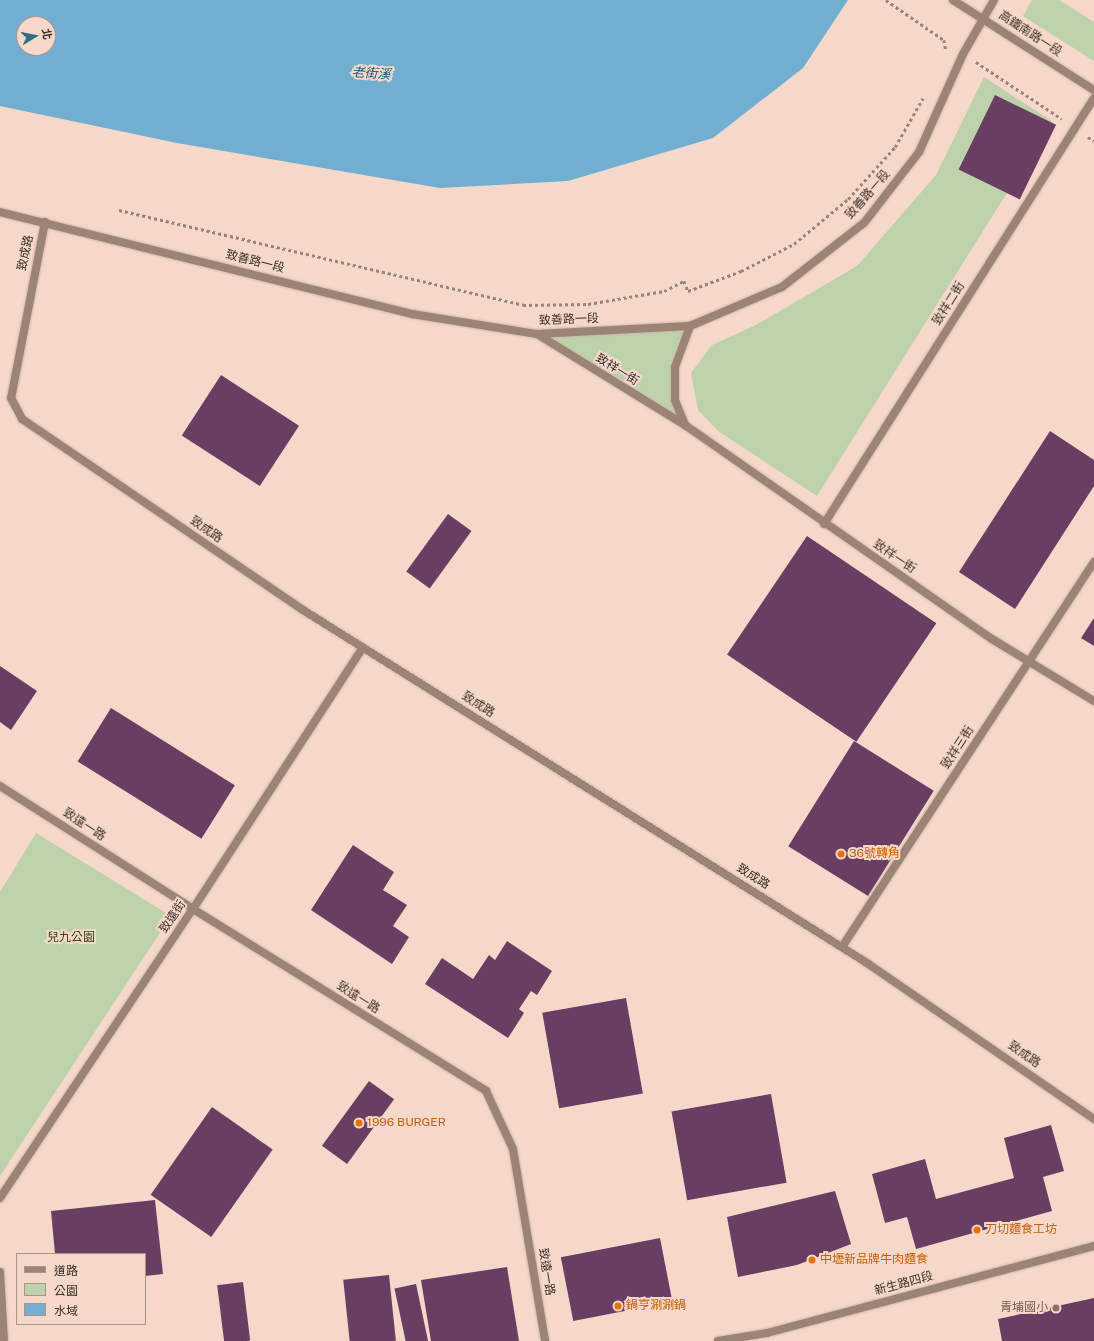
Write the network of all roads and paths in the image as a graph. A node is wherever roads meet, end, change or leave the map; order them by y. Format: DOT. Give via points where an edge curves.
graph roads {
  1 [pos="886,0"];
  2 [pos="953,0"];
  3 [pos="994,0"];
  4 [pos="983,18"];
  5 [pos="944,40"];
  6 [pos="963,54"];
  7 [pos="948,56"];
  8 [pos="1094,90"];
  9 [pos="925,95"];
  10 [pos="1094,98"];
  11 [pos="1075,128"];
  12 [pos="1094,141"];
  13 [pos="119,210"];
  14 [pos="0,212"];
  15 [pos="45,222"];
  16 [pos="690,326"];
  17 [pos="537,334"];
  18 [pos="685,425"];
  19 [pos="824,524"];
  20 [pos="1094,562"];
  21 [pos="363,647"];
  22 [pos="1029,662"];
  23 [pos="1094,701"];
  24 [pos="0,786"];
  25 [pos="193,909"];
  26 [pos="842,947"];
  27 [pos="1094,1119"];
  28 [pos="0,1198"];
  29 [pos="1094,1246"];
  30 [pos="0,1272"];
  31 [pos="4,1341"];
  32 [pos="545,1341"];
  33 [pos="718,1341"];
  1 -- 5 [label="path"];
  2 -- 4 [label="street, 高鐵南路一段"];
  3 -- 4 [label="street, 致善路一段"];
  4 -- 6 [label="street, 致善路一段"];
  4 -- 8 [label="street, 高鐵南路一段"];
  5 -- 6 [label="path"];
  5 -- 7 [label="path"];
  6 -- 11 [label="path"];
  6 -- 16 [label="street, 致善路一段" via="919,152 864,223 782,287"];
  9 -- 13 [label="path" via="896,147 848,199 794,244 741,271 688,290 684,282 664,291 588,304 523,305"];
  10 -- 11 [label="street, 致祥二街"];
  11 -- 12 [label="path"];
  11 -- 19 [label="street, 致祥二街"];
  14 -- 15 [label="street, 致善路一段"];
  15 -- 17 [label="street, 致善路一段" via="412,314"];
  15 -- 21 [label="street, 致成路" via="10,398 22,419 303,610"];
  16 -- 17 [label="street, 致善路一段"];
  16 -- 18 [label="street" via="675,367 675,400"];
  17 -- 18 [label="street, 致祥一街"];
  18 -- 19 [label="street, 致祥一街"];
  19 -- 22 [label="street, 致祥一街"];
  20 -- 22 [label="street, 致祥三街"];
  21 -- 25 [label="street, 致遠街"];
  21 -- 26 [label="street, 致成路"];
  22 -- 23 [label="street, 致祥一街"];
  22 -- 26 [label="street, 致祥三街"];
  24 -- 25 [label="street, 致遠一路"];
  25 -- 28 [label="street, 致遠街"];
  25 -- 32 [label="street, 致遠一路" via="486,1091 513,1149"];
  26 -- 27 [label="street, 致成路"];
  29 -- 33 [label="street, 新生路四段" via="767,1333"];
  30 -- 31 [label="street"];
}
